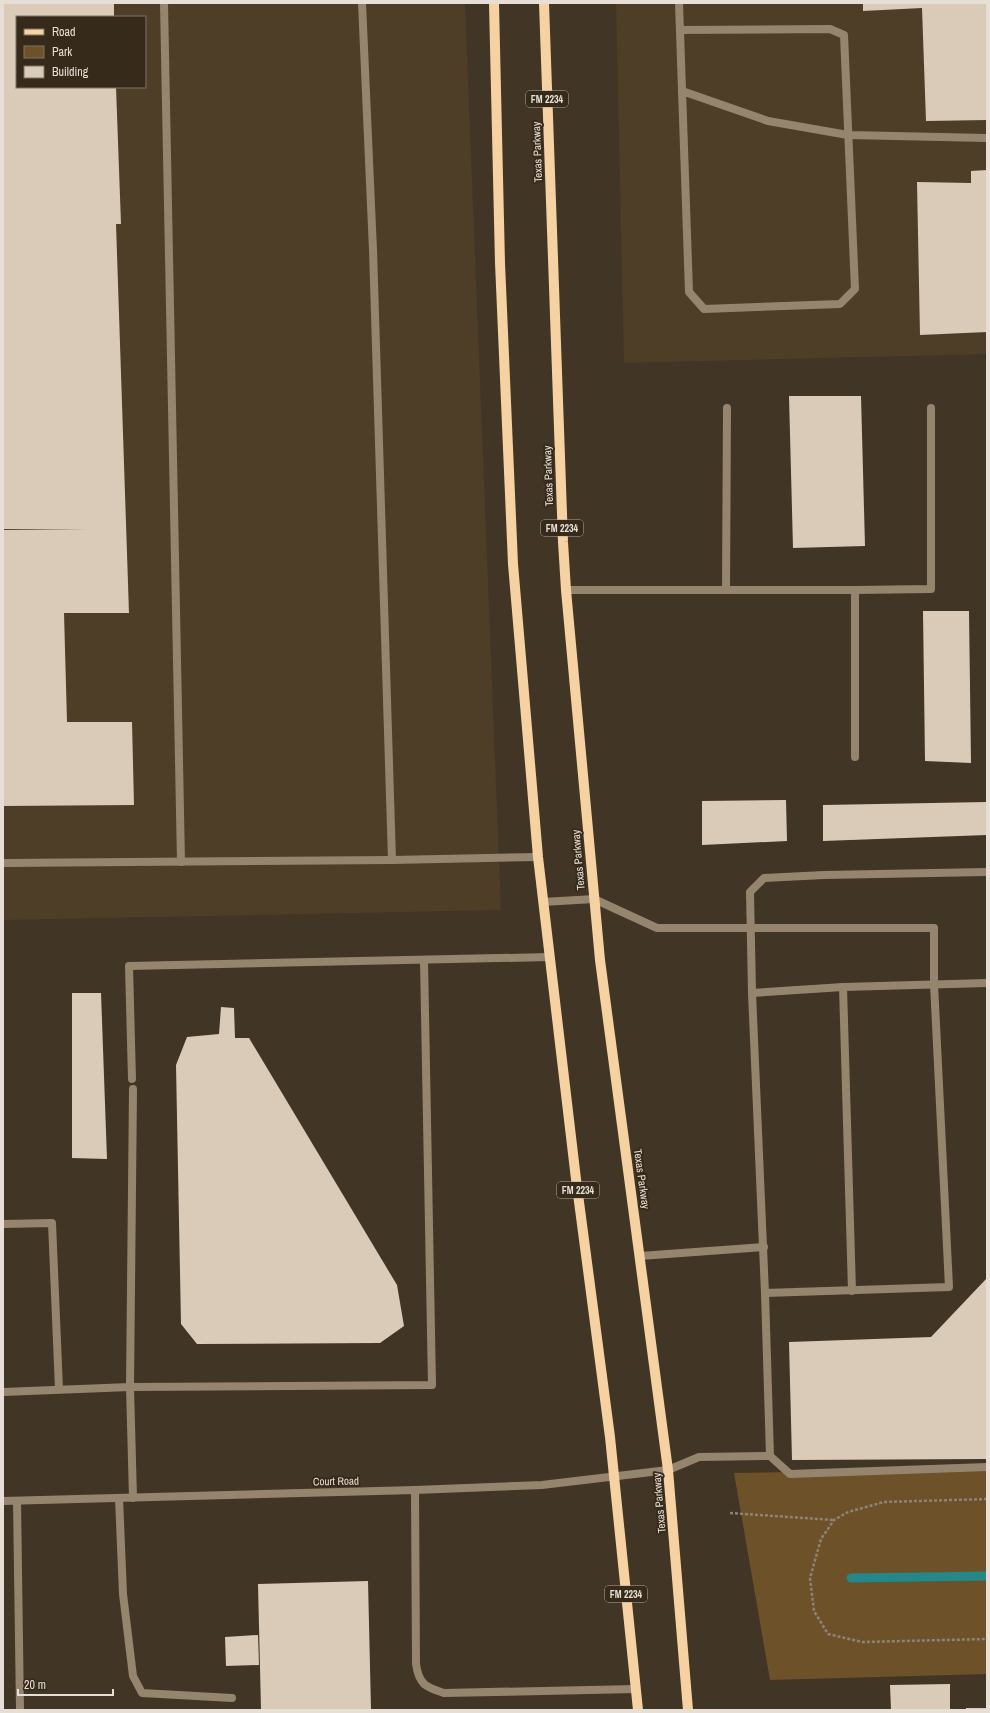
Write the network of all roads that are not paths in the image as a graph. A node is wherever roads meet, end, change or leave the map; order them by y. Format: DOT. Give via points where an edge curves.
graph roads {
  1 [pos="164,3"];
  2 [pos="362,3"];
  3 [pos="494,3"];
  4 [pos="544,3"];
  5 [pos="679,3"];
  6 [pos="680,30"];
  7 [pos="682,91"];
  8 [pos="848,135"];
  9 [pos="987,138"];
  10 [pos="727,408"];
  11 [pos="931,408"];
  12 [pos="566,590"];
  13 [pos="726,590"];
  14 [pos="855,590"];
  15 [pos="855,757"];
  16 [pos="538,857"];
  17 [pos="392,860"];
  18 [pos="181,862"];
  19 [pos="3,863"];
  20 [pos="987,872"];
  21 [pos="594,900"];
  22 [pos="544,902"];
  23 [pos="751,929"];
  24 [pos="550,957"];
  25 [pos="424,960"];
  26 [pos="987,983"];
  27 [pos="934,984"];
  28 [pos="843,987"];
  29 [pos="752,992"];
  30 [pos="132,1079"];
  31 [pos="133,1089"];
  32 [pos="3,1224"];
  33 [pos="764,1247"];
  34 [pos="640,1256"];
  35 [pos="852,1291"];
  36 [pos="765,1293"];
  37 [pos="130,1387"];
  38 [pos="59,1389"];
  39 [pos="3,1392"];
  40 [pos="770,1456"];
  41 [pos="987,1468"];
  42 [pos="668,1470"];
  43 [pos="614,1477"];
  44 [pos="415,1490"];
  45 [pos="119,1498"];
  46 [pos="133,1498"];
  47 [pos="3,1501"];
  48 [pos="17,1501"];
  49 [pos="636,1689"];
  50 [pos="232,1698"];
  51 [pos="20,1710"];
  52 [pos="638,1710"];
  53 [pos="688,1710"];
  1 -- 18 [label="street"];
  2 -- 17 [label="street" via="374,250"];
  3 -- 16 [label="main road, FM 2234" via="500,263 513,564"];
  4 -- 12 [label="main road, Texas Parkway / FM 2234"];
  5 -- 6 [label="street"];
  6 -- 7 [label="street"];
  6 -- 8 [label="street" via="830,29 844,35"];
  7 -- 8 [label="street" via="768,121"];
  7 -- 8 [label="street" via="689,292 704,309 840,304 855,289"];
  8 -- 9 [label="street"];
  10 -- 13 [label="street"];
  11 -- 14 [label="street" via="931,589"];
  12 -- 13 [label="street"];
  12 -- 21 [label="main road, Texas Parkway / FM 2234"];
  13 -- 14 [label="street"];
  14 -- 15 [label="street"];
  16 -- 17 [label="street"];
  16 -- 22 [label="main road, FM 2234"];
  17 -- 18 [label="street"];
  18 -- 19 [label="street"];
  20 -- 23 [label="street" via="764,878 750,892"];
  21 -- 22 [label="street"];
  21 -- 23 [label="street" via="658,928"];
  21 -- 34 [label="main road, Texas Parkway / FM 2234"];
  22 -- 24 [label="main road, FM 2234"];
  23 -- 27 [label="street" via="934,928"];
  23 -- 29 [label="street"];
  24 -- 25 [label="street"];
  24 -- 43 [label="main road, FM 2234"];
  25 -- 30 [label="street" via="129,966"];
  25 -- 37 [label="street" via="432,1385"];
  26 -- 27 [label="street"];
  27 -- 28 [label="street"];
  27 -- 35 [label="street" via="949,1288"];
  28 -- 29 [label="street"];
  28 -- 35 [label="street"];
  29 -- 33 [label="street"];
  31 -- 37 [label="street"];
  32 -- 38 [label="street" via="52,1223"];
  33 -- 34 [label="street"];
  33 -- 36 [label="street"];
  34 -- 42 [label="main road, Texas Parkway / FM 2234"];
  35 -- 36 [label="street"];
  36 -- 40 [label="street"];
  37 -- 38 [label="street"];
  37 -- 46 [label="street"];
  38 -- 39 [label="street"];
  40 -- 41 [label="street" via="790,1474"];
  40 -- 42 [label="street, Court Road" via="699,1457"];
  42 -- 43 [label="street, Court Road"];
  42 -- 53 [label="main road, Texas Parkway / FM 2234"];
  43 -- 44 [label="street, Court Road" via="542,1485"];
  43 -- 49 [label="main road, FM 2234"];
  44 -- 46 [label="street, Court Road"];
  44 -- 49 [label="street" via="416,1664 418,1676 425,1686 444,1693"];
  45 -- 46 [label="street, Court Road"];
  45 -- 48 [label="street, Court Road"];
  45 -- 50 [label="street" via="123,1594 133,1676 142,1693"];
  47 -- 48 [label="street, Court Road"];
  48 -- 51 [label="street"];
  49 -- 52 [label="main road, FM 2234"];
}
